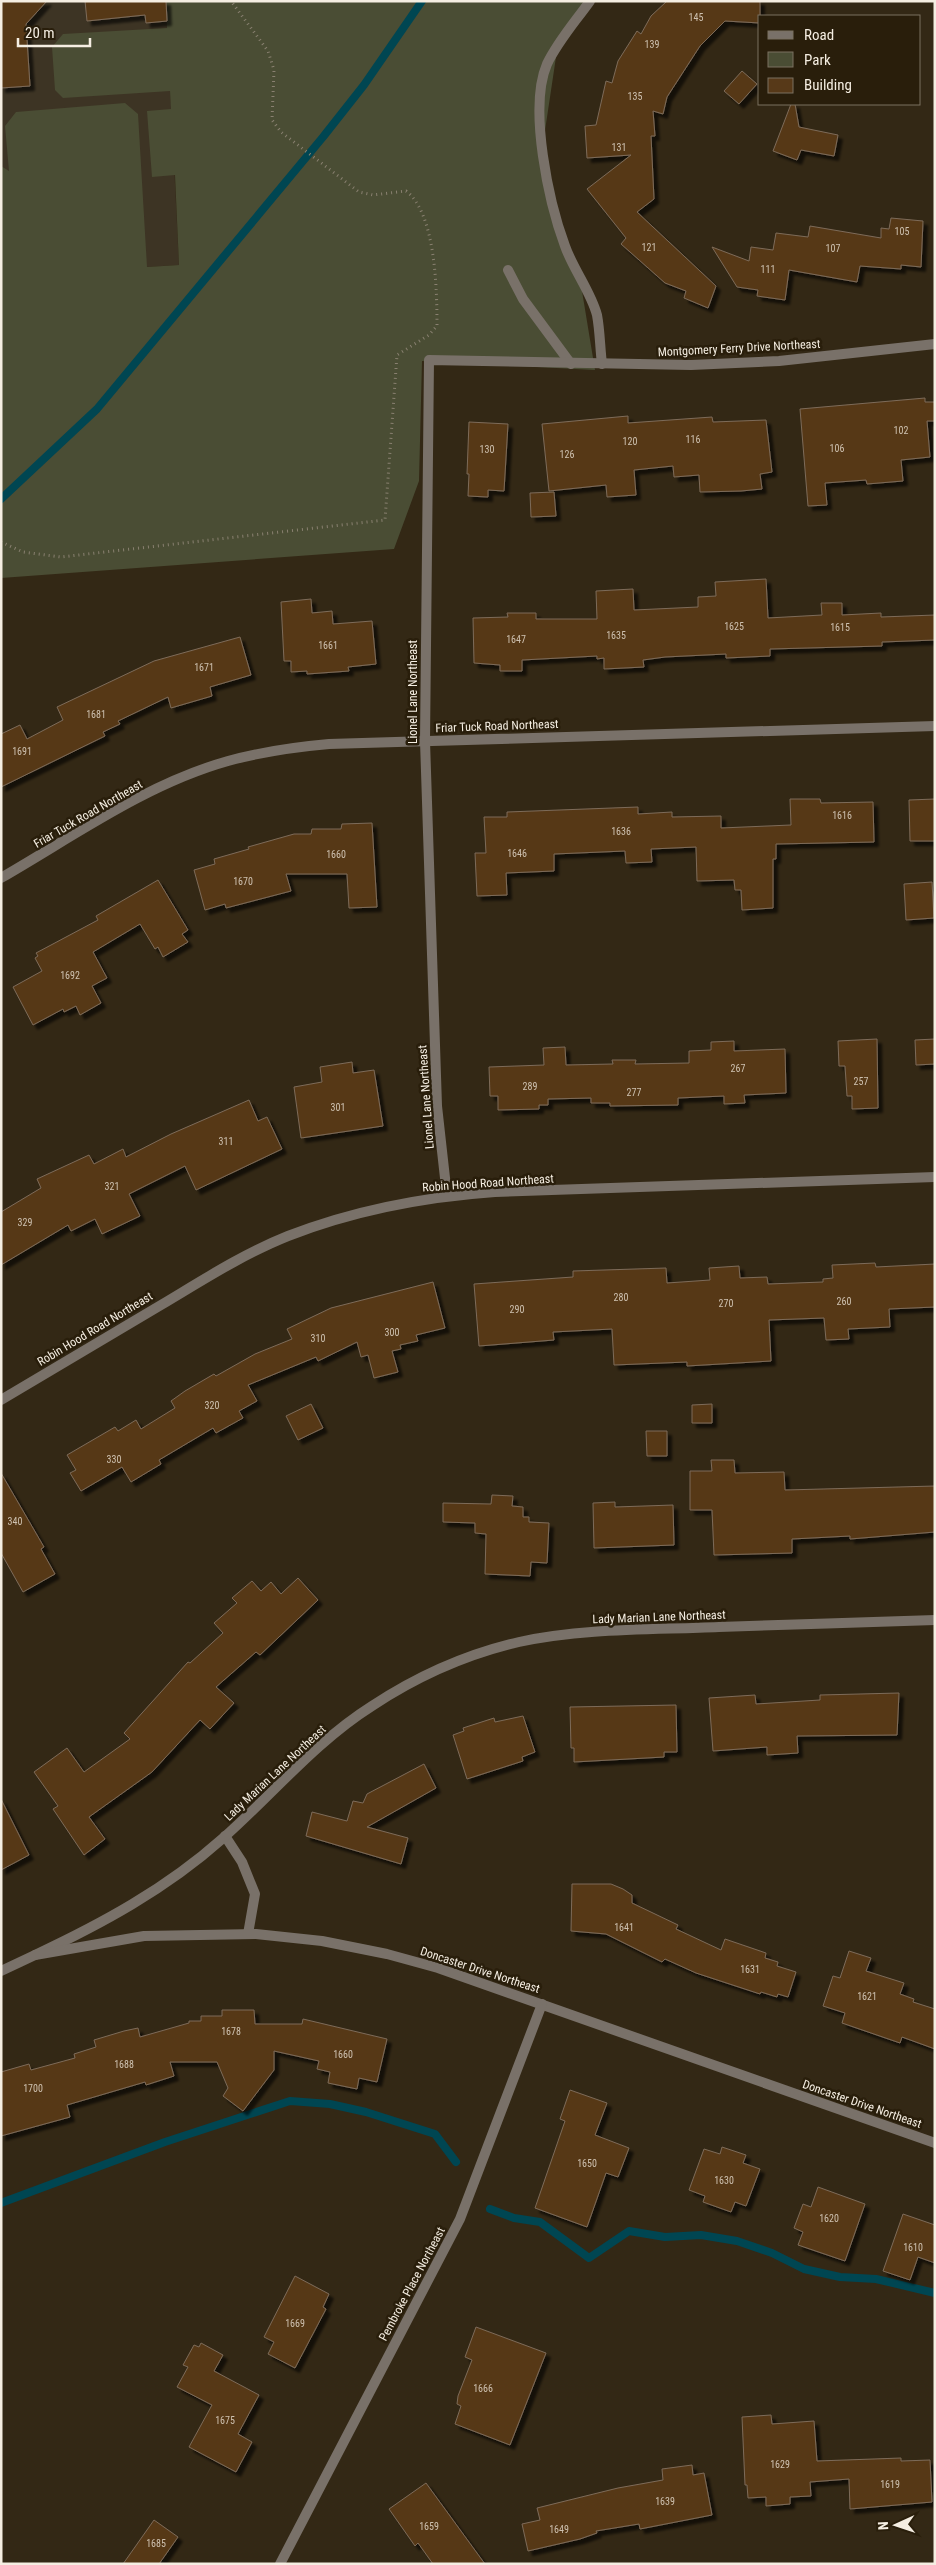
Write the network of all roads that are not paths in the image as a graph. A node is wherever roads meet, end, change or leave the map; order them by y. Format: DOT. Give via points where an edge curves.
graph roads {
  1 [pos="590,1"];
  2 [pos="508,270"];
  3 [pos="935,344"];
  4 [pos="571,364"];
  5 [pos="602,364"];
  6 [pos="935,726"];
  7 [pos="425,741"];
  8 [pos="1,878"];
  9 [pos="935,1178"];
  10 [pos="446,1196"];
  11 [pos="1,1400"];
  12 [pos="935,1620"];
  13 [pos="225,1836"];
  14 [pos="248,1934"];
  15 [pos="35,1956"];
  16 [pos="1,1971"];
  17 [pos="542,2004"];
  18 [pos="935,2143"];
  19 [pos="280,2564"];
  1 -- 5 [label="street" via="547,66 541,86 541,138 548,191 565,247 596,314"];
  2 -- 4 [label="street" via="523,299"];
  3 -- 5 [label="street, Montgomery Ferry Drive Northeast" via="779,360 691,365"];
  4 -- 5 [label="street, Lionel Lane Northeast"];
  4 -- 7 [label="street, Lionel Lane Northeast" via="429,360"];
  6 -- 7 [label="street, Friar Tuck Road Northeast"];
  7 -- 8 [label="street, Friar Tuck Road Northeast" via="329,744 283,749 227,762 168,784 125,806"];
  7 -- 10 [label="street, Lionel Lane Northeast" via="437,1106"];
  9 -- 10 [label="street, Robin Hood Road Northeast"];
  10 -- 11 [label="street, Robin Hood Road Northeast" via="392,1204 338,1218 262,1248 236,1260"];
  12 -- 13 [label="street, Lady Marian Lane Northeast" via="594,1632 518,1642 444,1666 370,1707 321,1744"];
  13 -- 14 [label="street" via="242,1862 255,1894"];
  13 -- 15 [label="street, Lady Marian Lane Northeast" via="176,1876 133,1904"];
  14 -- 15 [label="street, Doncaster Drive Northeast" via="144,1936"];
  14 -- 17 [label="street, Doncaster Drive Northeast" via="322,1941 387,1954"];
  15 -- 16 [label="street, Doncaster Drive Northeast"];
  17 -- 18 [label="street, Doncaster Drive Northeast"];
  17 -- 19 [label="street, Pembroke Place Northeast" via="460,2219"];
}
